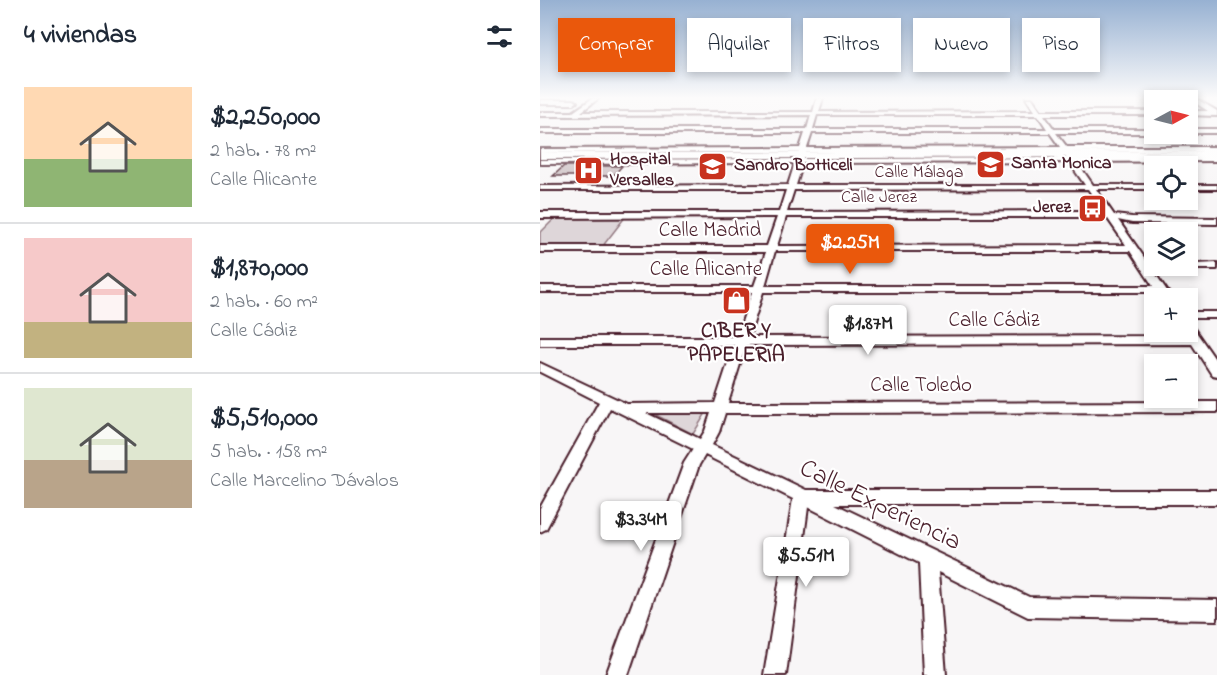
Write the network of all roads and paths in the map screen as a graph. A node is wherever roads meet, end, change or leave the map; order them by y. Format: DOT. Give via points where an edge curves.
graph roads {
  1 [pos="556,130"];
  2 [pos="540,131"];
  3 [pos="809,131"];
  4 [pos="1051,131"];
  5 [pos="1144,131"];
  6 [pos="1198,131"];
  7 [pos="1217,131"];
  8 [pos="854,133"];
  9 [pos="551,134"];
  10 [pos="1217,149"];
  11 [pos="853,150"];
  12 [pos="540,151"];
  13 [pos="565,151"];
  14 [pos="801,155"];
  15 [pos="1067,155"];
  16 [pos="540,156"];
  17 [pos="1217,156"];
  18 [pos="1198,157"];
  19 [pos="1144,158"];
  20 [pos="540,162"];
  21 [pos="1090,187"];
  22 [pos="1144,187"];
  23 [pos="1198,187"];
  24 [pos="1217,187"];
  25 [pos="540,188"];
  26 [pos="790,188"];
  27 [pos="540,215"];
  28 [pos="782,215"];
  29 [pos="1111,217"];
  30 [pos="1217,221"];
  31 [pos="540,249"];
  32 [pos="771,249"];
  33 [pos="1133,249"];
  34 [pos="1144,265"];
  35 [pos="1198,266"];
  36 [pos="1217,266"];
  37 [pos="540,289"];
  38 [pos="758,289"];
  39 [pos="1144,294"];
  40 [pos="1198,315"];
  41 [pos="1217,315"];
  42 [pos="1144,340"];
  43 [pos="540,341"];
  44 [pos="741,341"];
  45 [pos="1197,342"];
  46 [pos="540,367"];
  47 [pos="1217,372"];
  48 [pos="608,399"];
  49 [pos="1217,407"];
  50 [pos="626,408"];
  51 [pos="720,408"];
  52 [pos="702,446"];
  53 [pos="801,496"];
  54 [pos="1217,497"];
  55 [pos="540,524"];
  56 [pos="928,558"];
  57 [pos="1217,610"];
  58 [pos="617,675"];
  59 [pos="775,675"];
  60 [pos="935,675"];
  1 -- 9 [label="street"];
  2 -- 9 [label="street"];
  3 -- 4 [label="street"];
  3 -- 9 [label="street"];
  3 -- 14 [label="street"];
  4 -- 5 [label="street"];
  4 -- 15 [label="street"];
  6 -- 7 [label="street"];
  8 -- 11 [label="street"];
  9 -- 13 [label="street" via="576,141"];
  10 -- 15 [label="street"];
  11 -- 14 [label="street"];
  11 -- 15 [label="street"];
  12 -- 13 [label="street"];
  13 -- 14 [label="street"];
  14 -- 15 [label="main road"];
  14 -- 16 [label="main road"];
  14 -- 20 [label="street"];
  14 -- 26 [label="street"];
  15 -- 17 [label="main road"];
  15 -- 19 [label="street"];
  15 -- 21 [label="street"];
  17 -- 18 [label="main road"];
  21 -- 22 [label="street, Calle Málaga"];
  21 -- 26 [label="street, Calle Málaga"];
  21 -- 29 [label="street"];
  23 -- 24 [label="street"];
  25 -- 26 [label="street, Calle Málaga"];
  26 -- 28 [label="street"];
  27 -- 28 [label="street, Calle Jerez"];
  28 -- 29 [label="street, Calle Jerez"];
  28 -- 32 [label="street"];
  29 -- 30 [label="street, Calle Jerez"];
  29 -- 33 [label="street"];
  31 -- 32 [label="street, Calle Madrid"];
  32 -- 33 [label="street, Calle Madrid"];
  32 -- 38 [label="street"];
  33 -- 34 [label="street"];
  35 -- 36 [label="street"];
  37 -- 38 [label="street, Calle Alicante"];
  38 -- 39 [label="street, Calle Alicante"];
  38 -- 44 [label="street"];
  40 -- 41 [label="street"];
  42 -- 44 [label="street, Calle Cádiz"];
  43 -- 44 [label="street, Calle Cádiz"];
  44 -- 51 [label="street"];
  45 -- 47 [label="street"];
  46 -- 48 [label="street, Calle Experiencia"];
  48 -- 50 [label="street, Calle Experiencia"];
  48 -- 55 [label="street"];
  49 -- 51 [label="street, Calle Toledo"];
  50 -- 51 [label="street, Calle Toledo"];
  50 -- 52 [label="street, Calle Experiencia"];
  51 -- 52 [label="street" via="712,432"];
  52 -- 53 [label="street, Calle Experiencia"];
  52 -- 58 [label="street" via="692,463"];
  53 -- 54 [label="street"];
  53 -- 56 [label="street, Calle Experiencia"];
  53 -- 59 [label="street"];
  56 -- 57 [label="street, Calle Experiencia" via="1028,607"];
  56 -- 60 [label="street"];
}
